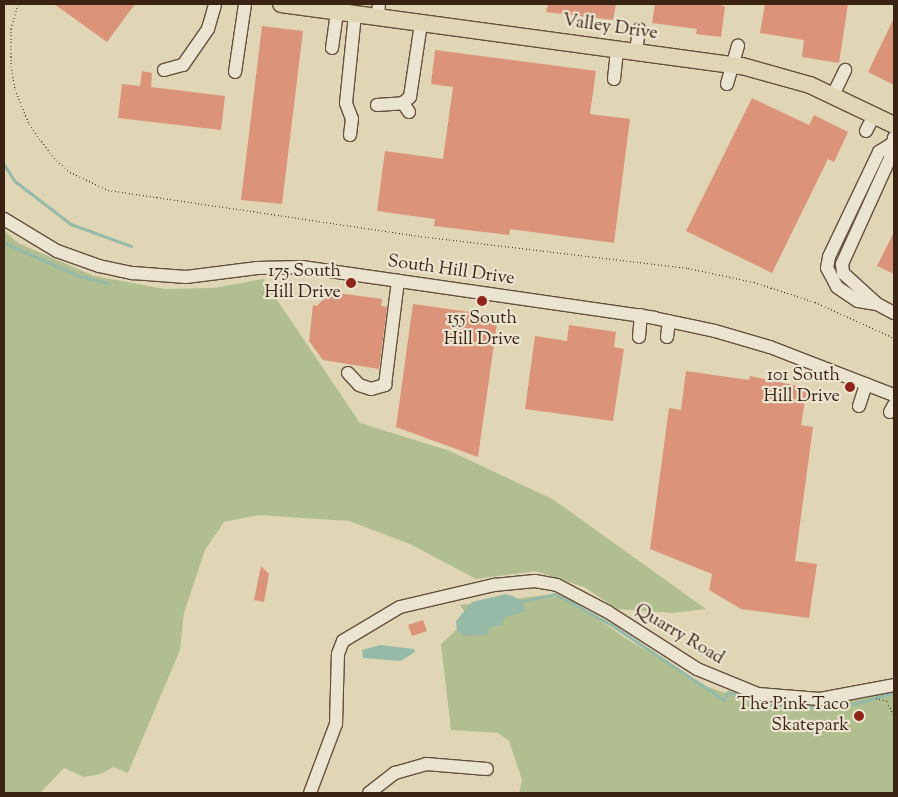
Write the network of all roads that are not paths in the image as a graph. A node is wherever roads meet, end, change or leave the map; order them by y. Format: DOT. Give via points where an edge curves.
graph roads {
  1 [pos="215,4"];
  2 [pos="245,4"];
  3 [pos="281,4"];
  4 [pos="344,9"];
  5 [pos="378,10"];
  6 [pos="421,22"];
  7 [pos="639,29"];
  8 [pos="738,46"];
  9 [pos="332,48"];
  10 [pos="617,49"];
  11 [pos="636,51"];
  12 [pos="734,65"];
  13 [pos="164,70"];
  14 [pos="845,70"];
  15 [pos="235,72"];
  16 [pos="614,79"];
  17 [pos="727,84"];
  18 [pos="834,95"];
  19 [pos="377,105"];
  20 [pos="874,115"];
  21 [pos="894,125"];
  22 [pos="866,131"];
  23 [pos="350,135"];
  24 [pos="892,141"];
  25 [pos="4,219"];
  26 [pos="398,281"];
  27 [pos="894,313"];
  28 [pos="641,315"];
  29 [pos="669,321"];
  30 [pos="638,337"];
  31 [pos="667,337"];
  32 [pos="348,373"];
  33 [pos="866,384"];
  34 [pos="894,395"];
  35 [pos="859,406"];
  36 [pos="894,685"];
  37 [pos="487,769"];
  38 [pos="310,793"];
  39 [pos="368,793"];
  1 -- 13 [label="street" via="208,29 183,65"];
  2 -- 15 [label="street"];
  3 -- 4 [label="main road, Valley Drive"];
  4 -- 5 [label="main road, Valley Drive"];
  4 -- 9 [label="street"];
  4 -- 23 [label="street" via="353,53 346,103 352,119"];
  5 -- 6 [label="main road, Valley Drive"];
  6 -- 10 [label="main road, Valley Drive"];
  6 -- 19 [label="street" via="412,89 406,107"];
  7 -- 11 [label="street"];
  8 -- 12 [label="street"];
  10 -- 11 [label="main road, Valley Drive"];
  10 -- 16 [label="street"];
  11 -- 12 [label="main road, Valley Drive"];
  12 -- 17 [label="street"];
  12 -- 18 [label="main road, Valley Drive" via="785,77"];
  14 -- 18 [label="street"];
  18 -- 20 [label="main road, Valley Drive"];
  20 -- 21 [label="main road, Valley Drive"];
  20 -- 22 [label="street"];
  24 -- 27 [label="street" via="890,158 842,264 843,274 877,304"];
  25 -- 26 [label="street, South Hill Drive" via="57,251 99,266 133,273 186,277 292,267"];
  26 -- 28 [label="street, South Hill Drive"];
  26 -- 32 [label="street" via="385,386 372,389 359,385"];
  28 -- 29 [label="street, South Hill Drive"];
  28 -- 30 [label="street"];
  29 -- 31 [label="street"];
  29 -- 33 [label="street, South Hill Drive" via="761,344"];
  33 -- 34 [label="street, South Hill Drive"];
  33 -- 35 [label="street"];
  36 -- 38 [label="street, Quarry Road" via="805,700 743,690 697,669 565,588 546,582 511,582 400,608 343,641 338,654 336,724"];
  37 -- 39 [label="street" via="445,764 417,766 390,776"];
}
